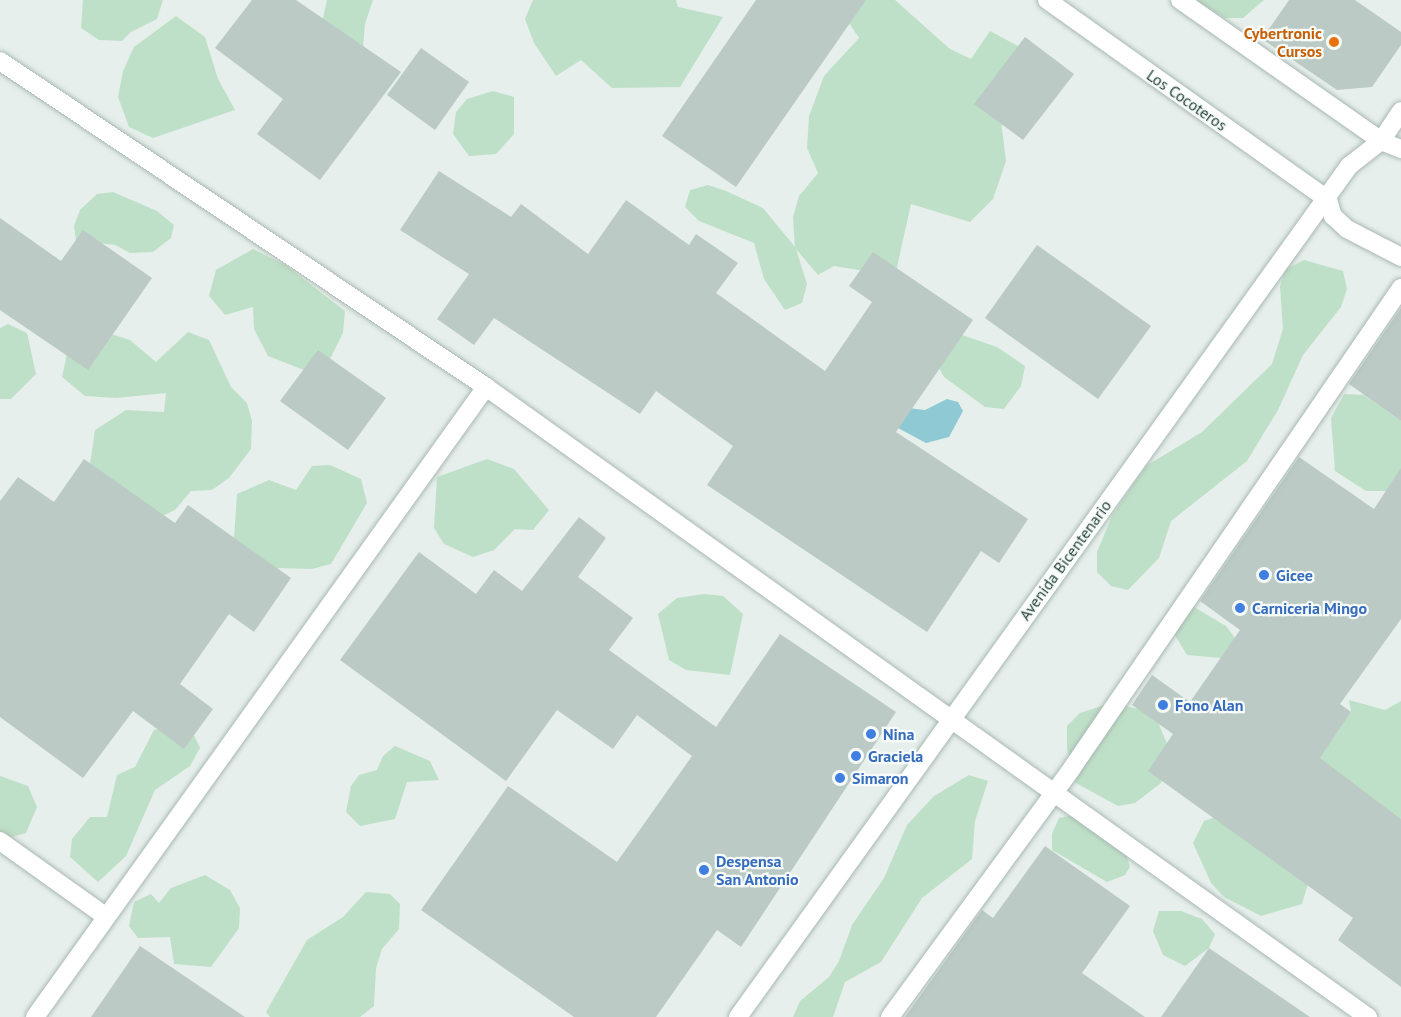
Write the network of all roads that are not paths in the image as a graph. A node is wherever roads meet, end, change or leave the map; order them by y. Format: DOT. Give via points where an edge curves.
graph roads {
  1 [pos="1047,0"];
  2 [pos="1180,0"];
  3 [pos="0,61"];
  4 [pos="1401,111"];
  5 [pos="1381,141"];
  6 [pos="1401,149"];
  7 [pos="1328,200"];
  8 [pos="1401,257"];
  9 [pos="1401,288"];
  10 [pos="486,387"];
  11 [pos="949,719"];
  12 [pos="1052,795"];
  13 [pos="0,841"];
  14 [pos="105,916"];
  15 [pos="35,1017"];
  16 [pos="738,1017"];
  17 [pos="890,1017"];
  18 [pos="1368,1017"];
  1 -- 7 [label="street, Los Cocoteros"];
  2 -- 5 [label="street"];
  3 -- 10 [label="street"];
  4 -- 5 [label="street, Avenida Bicentenario"];
  5 -- 6 [label="street"];
  5 -- 7 [label="street, Avenida Bicentenario" via="1349,166"];
  7 -- 8 [label="street" via="1333,216 1347,229"];
  7 -- 11 [label="street, Avenida Bicentenario"];
  9 -- 12 [label="street"];
  10 -- 11 [label="street"];
  10 -- 14 [label="street"];
  11 -- 12 [label="street"];
  11 -- 16 [label="street, Avenida Bicentenario"];
  12 -- 17 [label="street"];
  12 -- 18 [label="street"];
  13 -- 14 [label="street"];
  14 -- 15 [label="street"];
}
